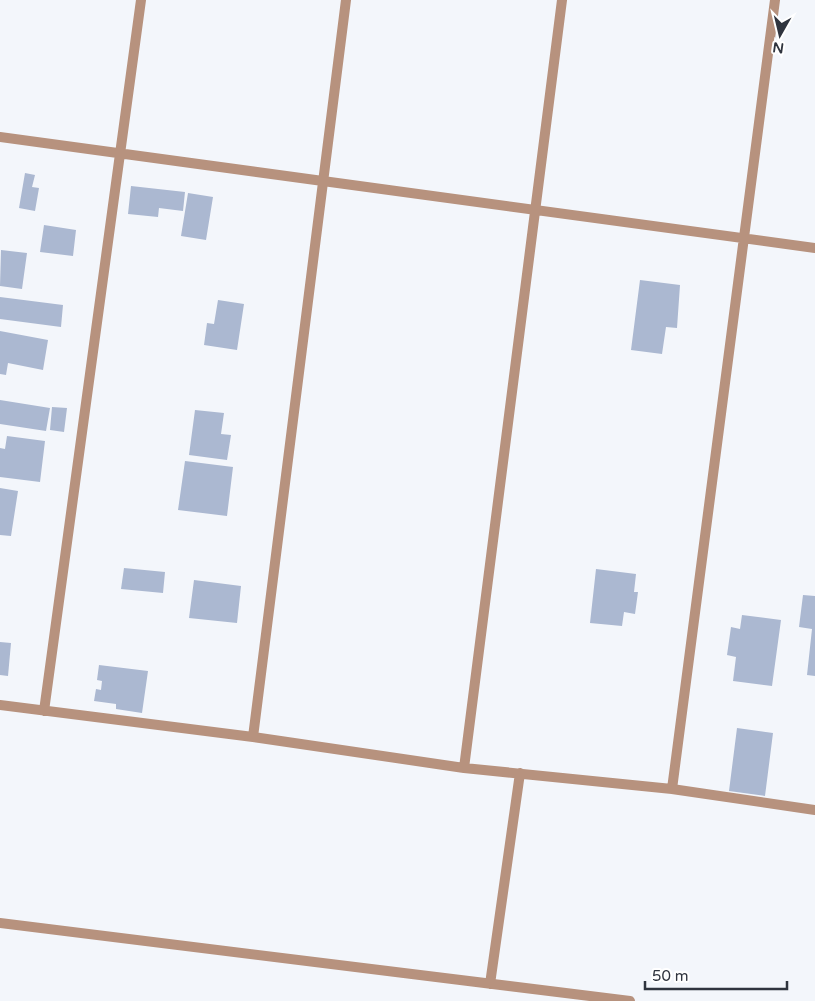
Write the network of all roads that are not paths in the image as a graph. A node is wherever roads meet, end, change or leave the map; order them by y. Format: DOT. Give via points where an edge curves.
graph roads {
  1 [pos="141,0"];
  2 [pos="346,0"];
  3 [pos="562,0"];
  4 [pos="775,0"];
  5 [pos="0,138"];
  6 [pos="121,154"];
  7 [pos="323,181"];
  8 [pos="535,210"];
  9 [pos="744,238"];
  10 [pos="815,248"];
  11 [pos="0,705"];
  12 [pos="44,711"];
  13 [pos="252,737"];
  14 [pos="464,768"];
  15 [pos="520,773"];
  16 [pos="672,789"];
  17 [pos="815,810"];
  18 [pos="0,923"];
  19 [pos="490,984"];
  20 [pos="630,1001"];
  1 -- 6 [label="street"];
  2 -- 7 [label="street"];
  3 -- 8 [label="street"];
  4 -- 9 [label="street"];
  5 -- 6 [label="street"];
  6 -- 7 [label="street"];
  6 -- 12 [label="street"];
  7 -- 8 [label="street"];
  7 -- 13 [label="street"];
  8 -- 9 [label="street"];
  8 -- 14 [label="street"];
  9 -- 10 [label="street"];
  9 -- 16 [label="street"];
  11 -- 12 [label="street"];
  12 -- 13 [label="street"];
  13 -- 14 [label="street"];
  14 -- 15 [label="street"];
  15 -- 16 [label="street"];
  15 -- 19 [label="street"];
  16 -- 17 [label="street"];
  18 -- 19 [label="street"];
  19 -- 20 [label="street"];
}
